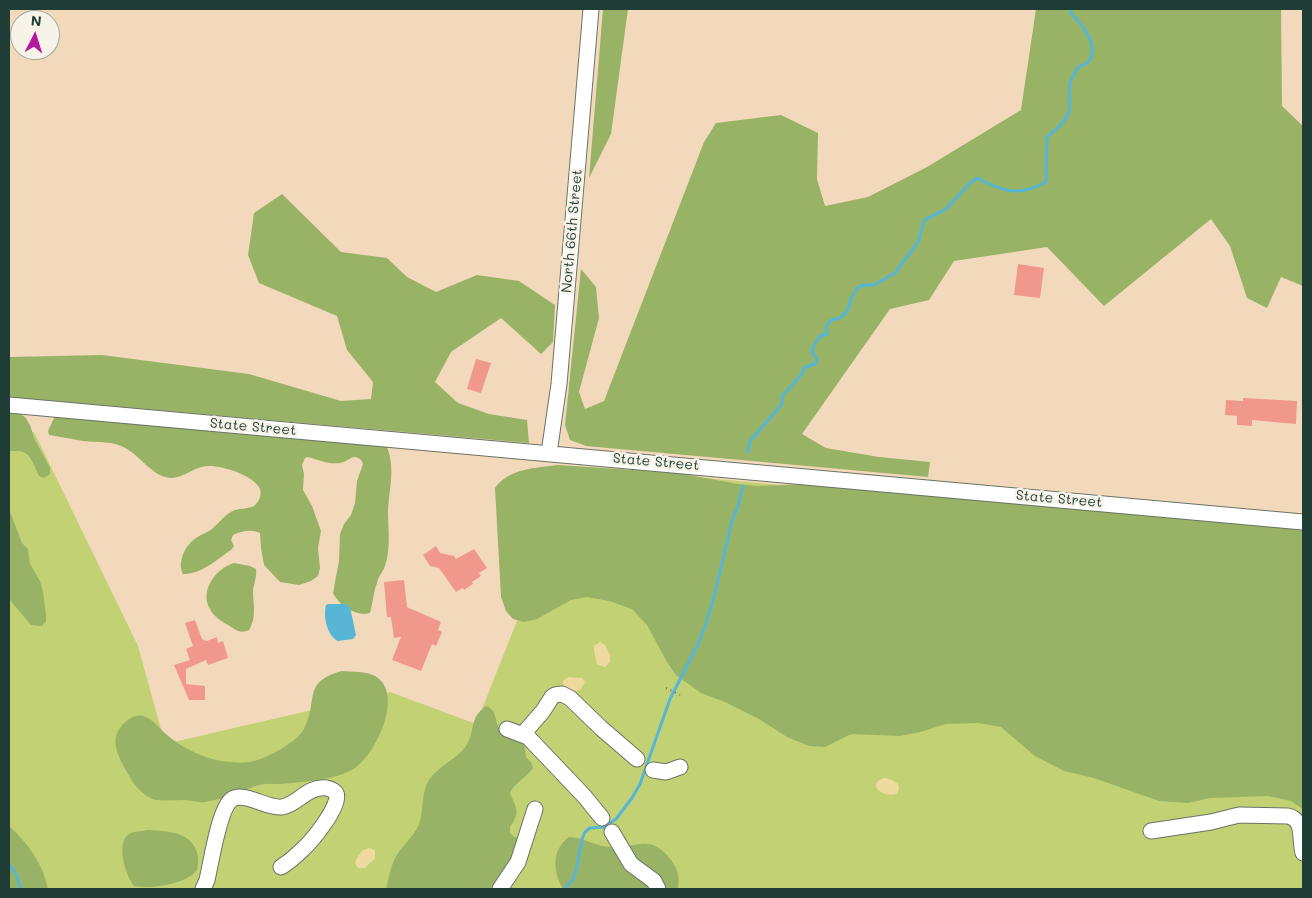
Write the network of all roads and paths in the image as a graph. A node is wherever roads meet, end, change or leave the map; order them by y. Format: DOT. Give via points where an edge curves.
graph roads {
  1 [pos="591,9"];
  2 [pos="9,405"];
  3 [pos="549,453"];
  4 [pos="1303,522"];
  5 [pos="666,688"];
  6 [pos="680,695"];
  7 [pos="507,729"];
  8 [pos="523,734"];
  9 [pos="636,758"];
  10 [pos="680,766"];
  11 [pos="653,770"];
  12 [pos="535,809"];
  13 [pos="602,818"];
  14 [pos="1151,831"];
  15 [pos="612,832"];
  16 [pos="1303,853"];
  17 [pos="282,867"];
  18 [pos="203,889"];
  19 [pos="500,889"];
  20 [pos="658,889"];
  1 -- 3 [label="street, North 66th Street" via="559,384"];
  2 -- 3 [label="street, State Street"];
  3 -- 4 [label="street, State Street"];
  5 -- 6 [label="path"];
  7 -- 8 [label="street"];
  8 -- 9 [label="street" via="552,697 562,694"];
  8 -- 13 [label="street"];
  10 -- 11 [label="street" via="666,772"];
  12 -- 19 [label="street" via="518,862"];
  14 -- 16 [label="street" via="1212,822 1239,814 1288,816 1299,822"];
  15 -- 20 [label="street" via="631,864 654,880"];
  17 -- 18 [label="street" via="308,844 331,814 337,798 333,790 314,789 281,807 243,798 230,801 222,818"];
}
